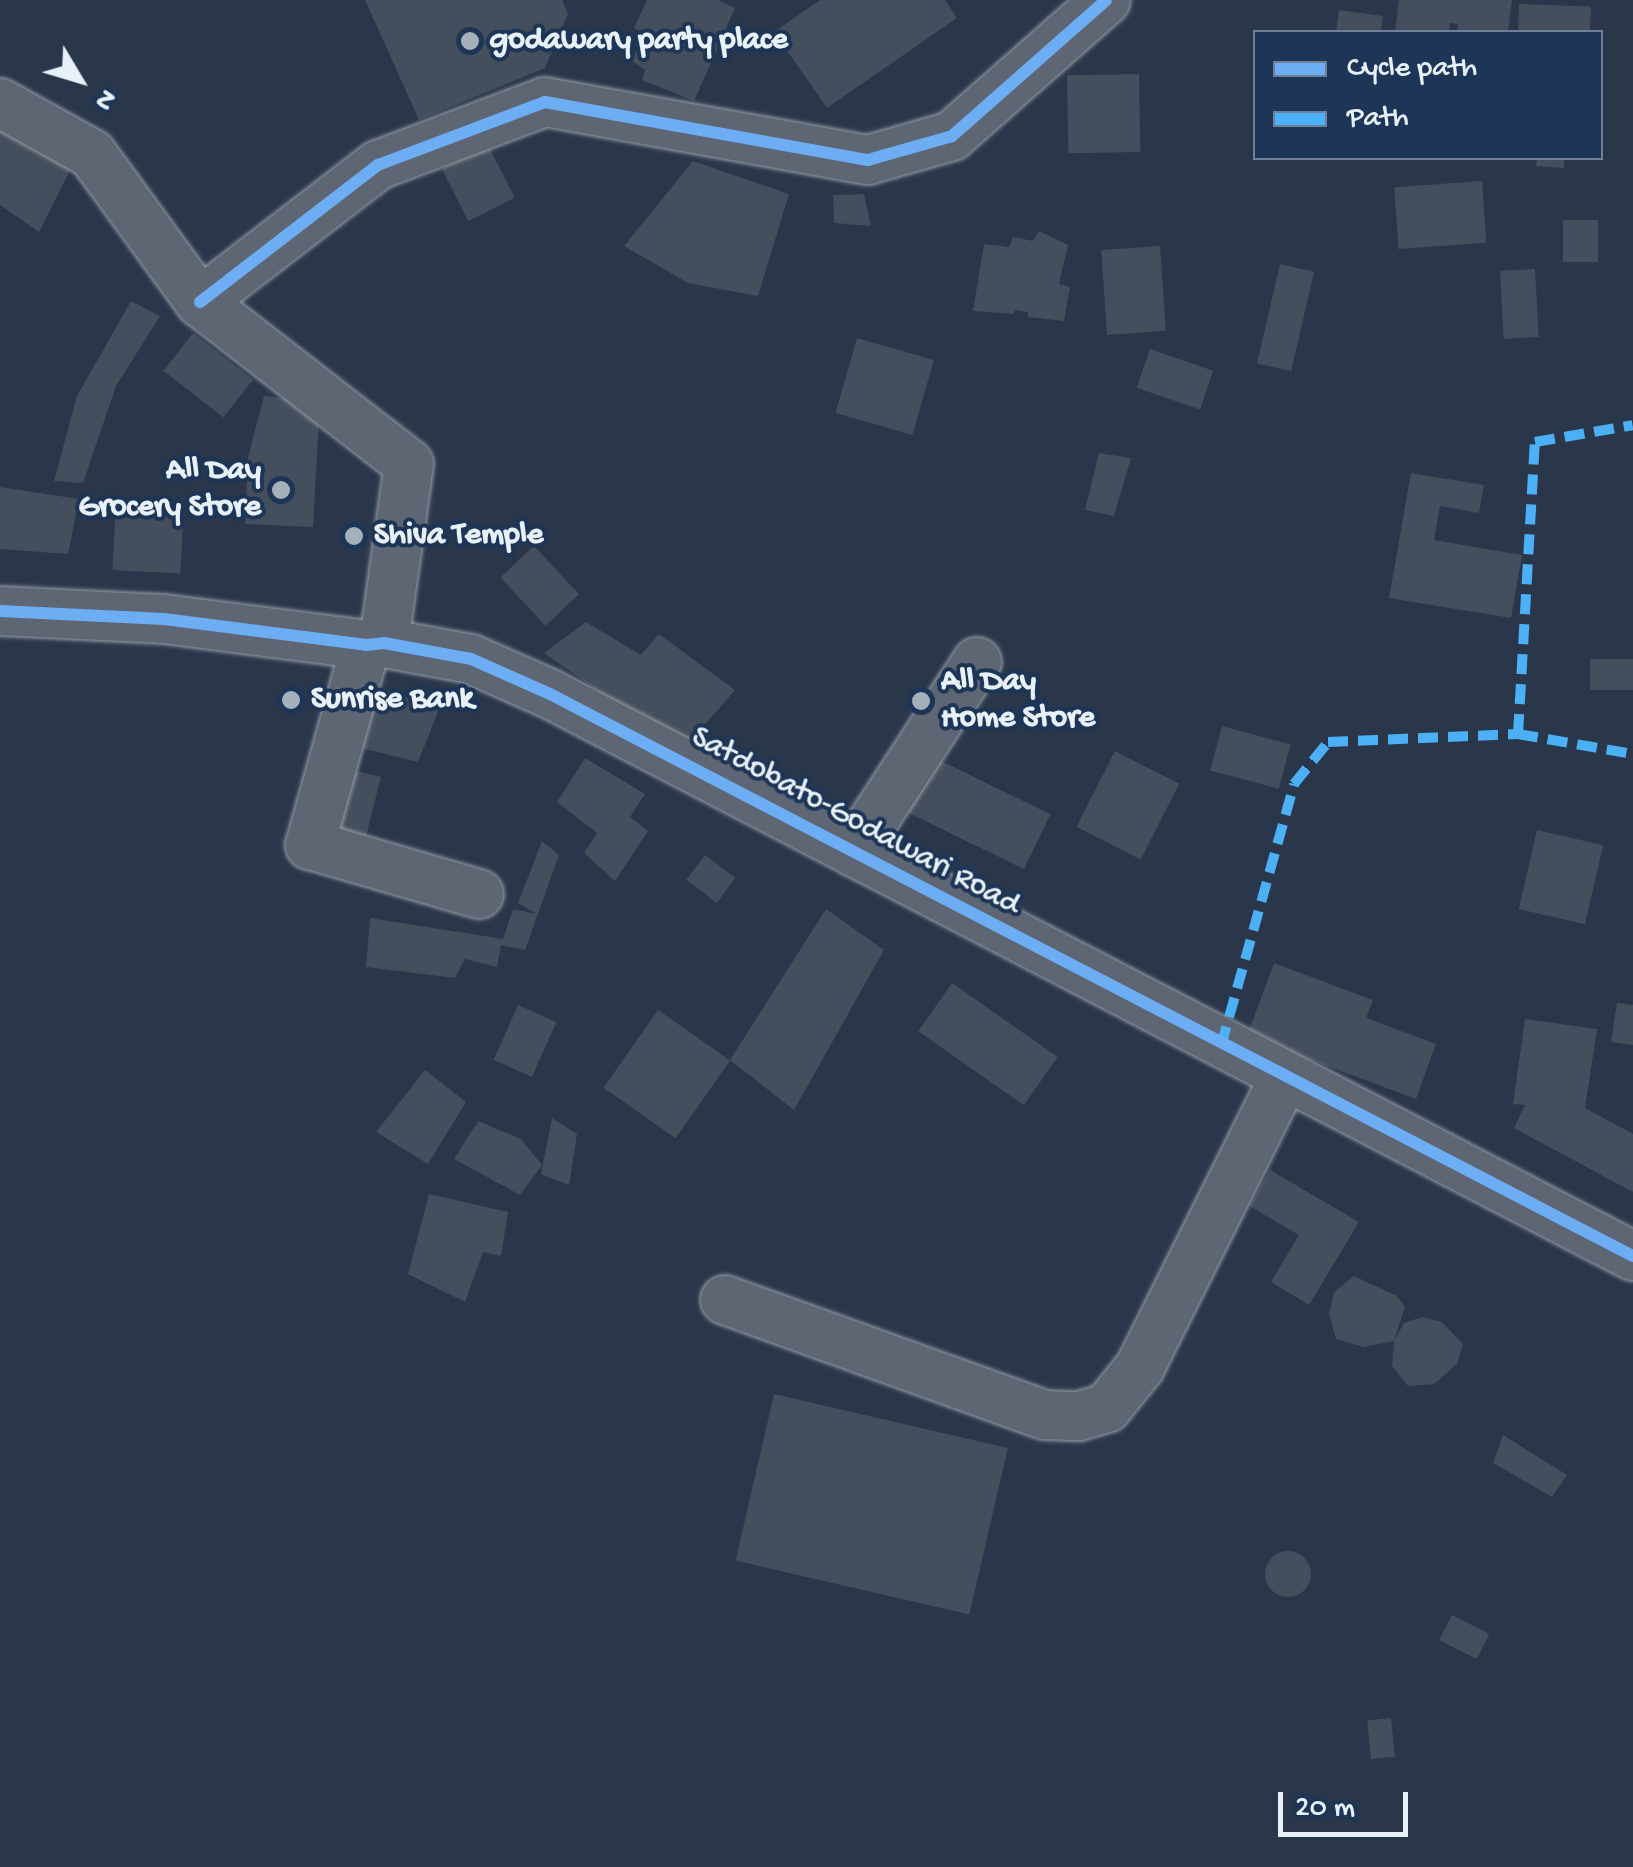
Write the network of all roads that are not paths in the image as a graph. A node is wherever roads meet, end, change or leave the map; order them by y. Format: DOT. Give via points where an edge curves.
graph roads {
  1 [pos="1106,0"];
  2 [pos="0,103"];
  3 [pos="200,302"];
  4 [pos="0,611"];
  5 [pos="375,644"];
  6 [pos="977,662"];
  7 [pos="853,852"];
  8 [pos="480,894"];
  9 [pos="1284,1078"];
  10 [pos="1633,1256"];
  11 [pos="725,1300"];
  1 -- 3 [label="street" via="952,136 868,160 545,102 378,165"];
  2 -- 3 [label="street" via="92,154"];
  3 -- 5 [label="street" via="409,464"];
  4 -- 5 [label="street, Satdobato-Godawari Road" via="164,619"];
  5 -- 7 [label="street, Satdobato-Godawari Road" via="472,660"];
  5 -- 8 [label="street" via="310,845"];
  6 -- 7 [label="street"];
  7 -- 9 [label="street, Satdobato-Godawari Road"];
  9 -- 10 [label="street, Satdobato-Godawari Road"];
  9 -- 11 [label="street" via="1140,1367 1107,1408 1078,1416 1045,1414"];
}
